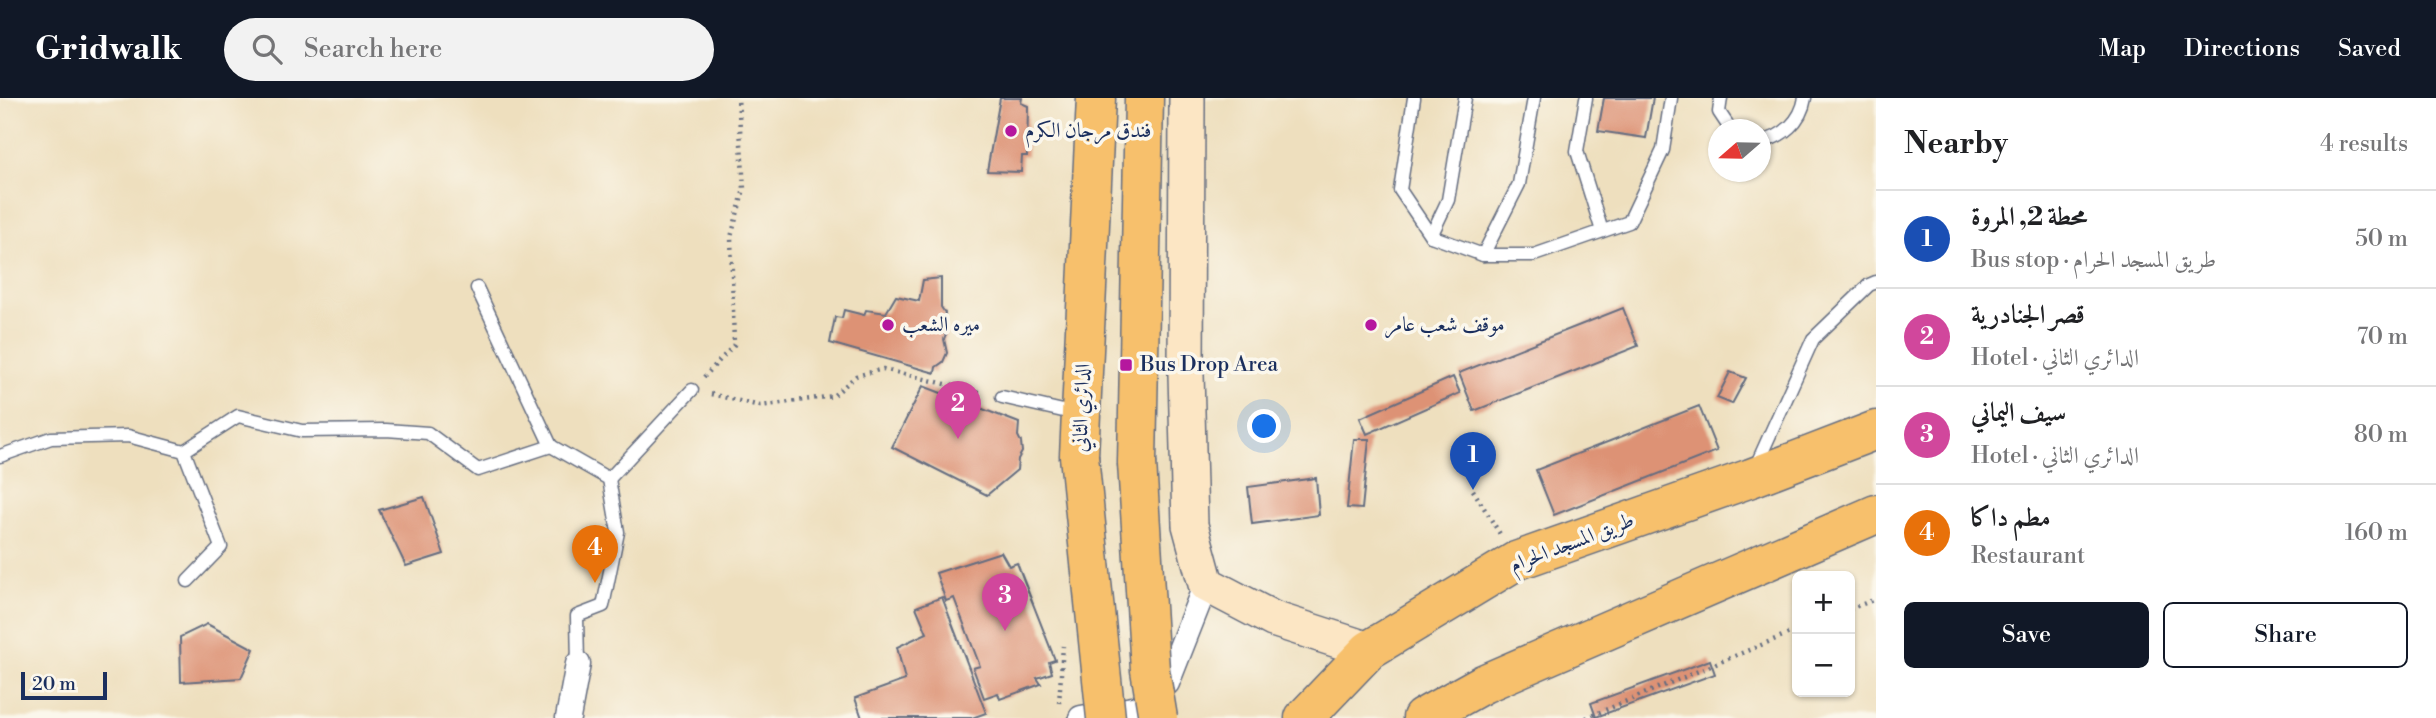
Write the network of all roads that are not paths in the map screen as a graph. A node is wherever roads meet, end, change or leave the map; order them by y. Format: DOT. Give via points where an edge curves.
graph roads {
  1 [pos="1144,98"];
  2 [pos="1187,98"];
  3 [pos="1414,98"];
  4 [pos="1465,98"];
  5 [pos="1534,98"];
  6 [pos="1586,98"];
  7 [pos="1671,98"];
  8 [pos="1721,98"];
  9 [pos="1805,98"];
  10 [pos="1095,104"];
  11 [pos="1724,119"];
  12 [pos="1771,138"];
  13 [pos="1602,231"];
  14 [pos="1431,236"];
  15 [pos="1483,255"];
  16 [pos="1876,282"];
  17 [pos="477,288"];
  18 [pos="692,390"];
  19 [pos="1002,397"];
  20 [pos="1081,415"];
  21 [pos="1876,430"];
  22 [pos="551,446"];
  23 [pos="184,451"];
  24 [pos="0,456"];
  25 [pos="1751,478"];
  26 [pos="609,479"];
  27 [pos="1876,514"];
  28 [pos="188,581"];
  29 [pos="1206,584"];
  30 [pos="1369,650"];
  31 [pos="578,664"];
  32 [pos="568,718"];
  33 [pos="1081,718"];
  34 [pos="1106,718"];
  35 [pos="1158,718"];
  36 [pos="1304,718"];
  37 [pos="1422,718"];
  1 -- 35 [label="main road, bridge" via="1137,463 1150,670"];
  2 -- 29 [label="street" via="1190,526"];
  3 -- 14 [label="lane" via="1400,190"];
  4 -- 14 [label="lane" via="1448,200"];
  5 -- 15 [label="lane" via="1518,184"];
  6 -- 13 [label="lane" via="1577,151"];
  7 -- 13 [label="lane" via="1663,150 1629,222"];
  8 -- 11 [label="lane" via="1719,112"];
  9 -- 12 [label="lane" via="1803,109 1785,133"];
  10 -- 20 [label="main road, الدائري الثاني"];
  13 -- 15 [label="lane" via="1534,255"];
  14 -- 15 [label="lane"];
  16 -- 25 [label="lane" via="1812,339"];
  17 -- 22 [label="lane"];
  18 -- 26 [label="lane"];
  19 -- 20 [label="lane"];
  20 -- 34 [label="main road, الدائري الثاني, bridge" via="1079,456"];
  21 -- 25 [label="main road, طريق المسجد الحرام"];
  22 -- 23 [label="lane" via="478,470 428,433 302,431 238,416"];
  22 -- 26 [label="lane"];
  23 -- 24 [label="lane" via="128,436 51,438"];
  23 -- 28 [label="lane" via="221,547"];
  25 -- 30 [label="main road, طريق المسجد الحرام" via="1516,561"];
  26 -- 31 [label="lane" via="618,532 603,606 577,616"];
  27 -- 37 [label="main road" via="1483,684"];
  29 -- 30 [label="street" via="1273,619"];
  29 -- 33 [label="street" via="1167,683 1138,708"];
  30 -- 36 [label="main road, طريق المسجد الحرام"];
  31 -- 32 [label="street"];
}
